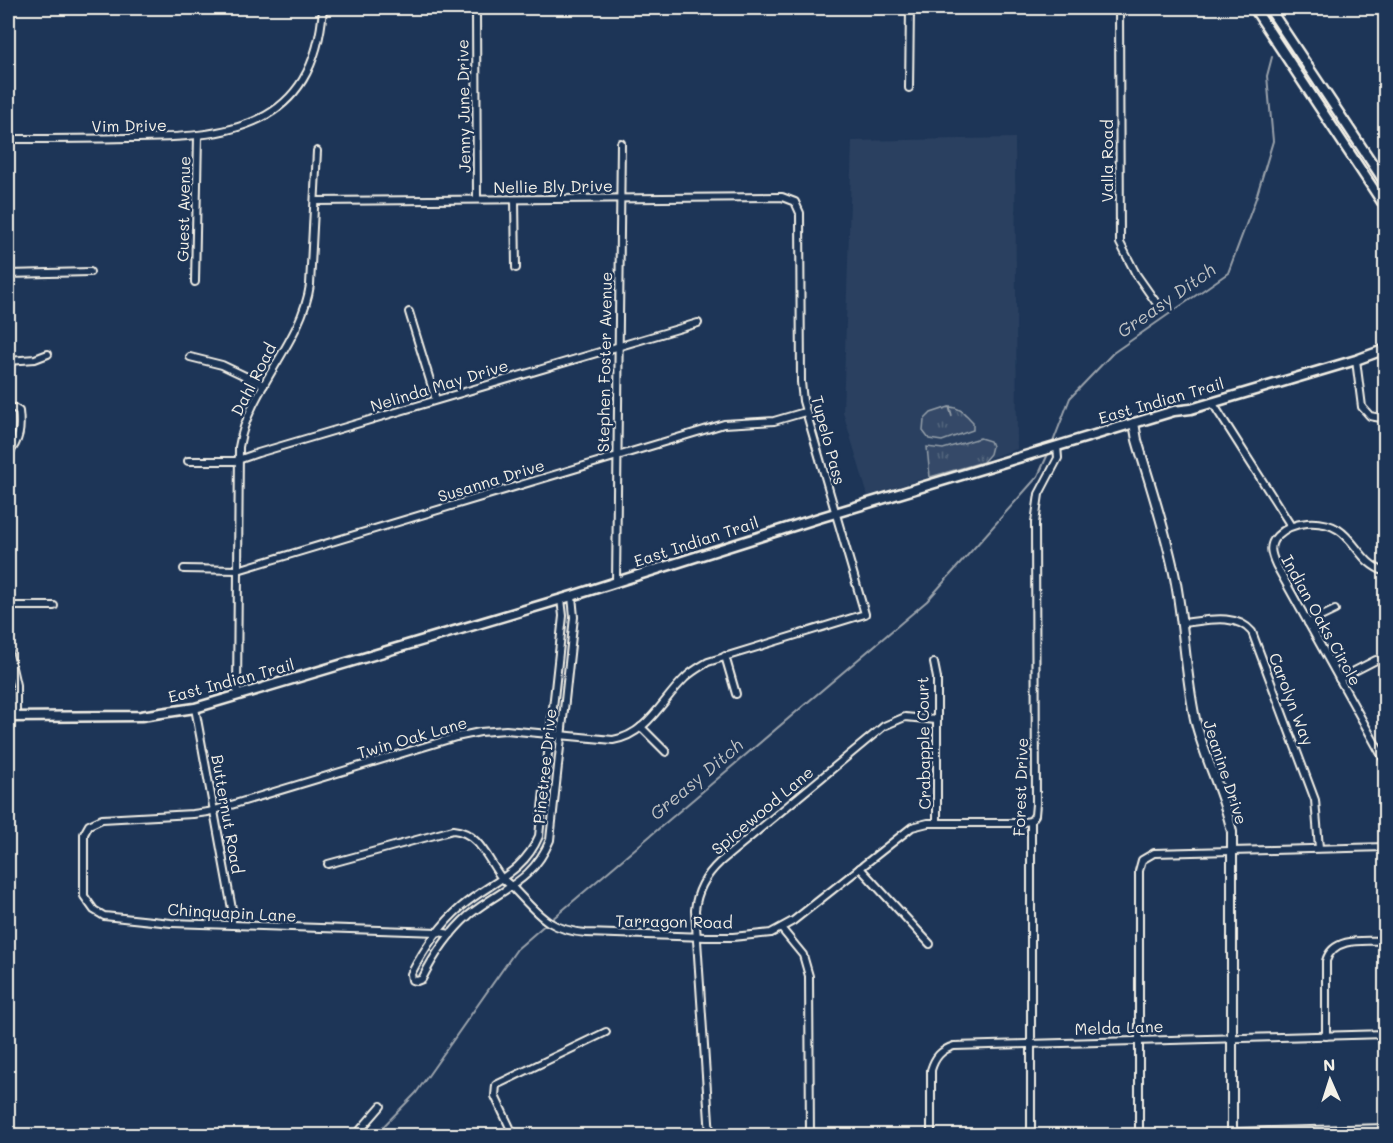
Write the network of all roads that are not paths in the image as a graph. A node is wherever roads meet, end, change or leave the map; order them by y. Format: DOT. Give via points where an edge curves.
graph roads {
  1 [pos="323,8"];
  2 [pos="910,8"];
  3 [pos="1119,8"];
  4 [pos="1254,8"];
  5 [pos="1269,8"];
  6 [pos="476,12"];
  7 [pos="909,88"];
  8 [pos="198,136"];
  9 [pos="8,139"];
  10 [pos="621,143"];
  11 [pos="317,151"];
  12 [pos="1386,184"];
  13 [pos="620,198"];
  14 [pos="477,199"];
  15 [pos="791,199"];
  16 [pos="515,200"];
  17 [pos="315,201"];
  18 [pos="1386,208"];
  19 [pos="516,268"];
  20 [pos="90,272"];
  21 [pos="8,274"];
  22 [pos="195,282"];
  23 [pos="1157,304"];
  24 [pos="409,312"];
  25 [pos="698,322"];
  26 [pos="618,345"];
  27 [pos="1386,349"];
  28 [pos="48,354"];
  29 [pos="190,357"];
  30 [pos="1356,360"];
  31 [pos="8,361"];
  32 [pos="264,385"];
  33 [pos="436,400"];
  34 [pos="1212,402"];
  35 [pos="8,408"];
  36 [pos="805,412"];
  37 [pos="1386,419"];
  38 [pos="1134,423"];
  39 [pos="1057,446"];
  40 [pos="8,454"];
  41 [pos="617,457"];
  42 [pos="240,460"];
  43 [pos="188,461"];
  44 [pos="835,513"];
  45 [pos="1291,526"];
  46 [pos="184,569"];
  47 [pos="238,570"];
  48 [pos="1386,572"];
  49 [pos="616,582"];
  50 [pos="572,596"];
  51 [pos="561,599"];
  52 [pos="8,606"];
  53 [pos="54,606"];
  54 [pos="1335,610"];
  55 [pos="865,614"];
  56 [pos="1182,623"];
  57 [pos="1308,623"];
  58 [pos="8,650"];
  59 [pos="725,656"];
  60 [pos="1376,660"];
  61 [pos="934,663"];
  62 [pos="1339,679"];
  63 [pos="736,694"];
  64 [pos="237,695"];
  65 [pos="195,708"];
  66 [pos="11,717"];
  67 [pos="936,720"];
  68 [pos="641,727"];
  69 [pos="551,734"];
  70 [pos="563,734"];
  71 [pos="666,752"];
  72 [pos="1386,763"];
  73 [pos="214,810"];
  74 [pos="1031,821"];
  75 [pos="937,823"];
  76 [pos="84,834"];
  77 [pos="1386,847"];
  78 [pos="1319,849"];
  79 [pos="1233,851"];
  80 [pos="328,864"];
  81 [pos="860,868"];
  82 [pos="502,879"];
  83 [pos="512,887"];
  84 [pos="232,925"];
  85 [pos="781,928"];
  86 [pos="438,932"];
  87 [pos="451,934"];
  88 [pos="697,937"];
  89 [pos="1386,940"];
  90 [pos="930,944"];
  91 [pos="606,1032"];
  92 [pos="1386,1034"];
  93 [pos="1326,1036"];
  94 [pos="1232,1038"];
  95 [pos="1139,1040"];
  96 [pos="1031,1043"];
  97 [pos="381,1106"];
  98 [pos="1386,1128"];
  99 [pos="1232,1134"];
  100 [pos="355,1136"];
  101 [pos="514,1136"];
  102 [pos="710,1136"];
  103 [pos="810,1136"];
  104 [pos="931,1136"];
  105 [pos="1031,1136"];
  106 [pos="1138,1136"];
  1 -- 8 [label="street, Vim Drive" via="317,50 306,76 292,93 249,123 226,132"];
  2 -- 7 [label="street"];
  3 -- 23 [label="street, Valla Road" via="1120,243"];
  4 -- 18 [label="main road"];
  5 -- 12 [label="main road"];
  6 -- 14 [label="street, Jenny June Drive"];
  8 -- 9 [label="street, Vim Drive"];
  8 -- 22 [label="street, Guest Avenue"];
  10 -- 13 [label="street, Stephen Foster Avenue"];
  11 -- 17 [label="street, Dahl Road"];
  13 -- 15 [label="street, Nellie Bly Drive"];
  13 -- 16 [label="street, Nellie Bly Drive"];
  13 -- 26 [label="street, Stephen Foster Avenue"];
  14 -- 16 [label="street, Nellie Bly Drive"];
  14 -- 17 [label="street, Nellie Bly Drive"];
  15 -- 36 [label="street, Tupelo Pass" via="800,213 801,382"];
  16 -- 19 [label="street"];
  17 -- 32 [label="street, Dahl Road" via="307,300"];
  20 -- 21 [label="street"];
  24 -- 33 [label="street"];
  25 -- 26 [label="street, Nelinda May Drive"];
  26 -- 33 [label="street, Nelinda May Drive"];
  26 -- 41 [label="street, Stephen Foster Avenue"];
  27 -- 30 [label="main road, East Indian Trail"];
  28 -- 31 [label="street"];
  29 -- 32 [label="street" via="222,365"];
  30 -- 34 [label="main road, East Indian Trail"];
  30 -- 37 [label="street" via="1365,412 1373,418"];
  32 -- 42 [label="street, Dahl Road" via="243,430"];
  33 -- 42 [label="street, Nelinda May Drive"];
  34 -- 38 [label="main road, East Indian Trail"];
  34 -- 45 [label="street"];
  35 -- 40 [label="street" via="19,411 20,433"];
  36 -- 41 [label="street, Susanna Drive" via="774,421 724,424"];
  36 -- 44 [label="street, Tupelo Pass"];
  38 -- 39 [label="main road, East Indian Trail"];
  38 -- 56 [label="street, Jeanine Drive" via="1171,560"];
  39 -- 44 [label="main road, East Indian Trail"];
  39 -- 74 [label="street, Forest Drive" via="1057,463 1035,508 1036,804"];
  41 -- 47 [label="street, Susanna Drive"];
  41 -- 49 [label="street, Stephen Foster Avenue"];
  42 -- 43 [label="street, Nelinda May Drive"];
  42 -- 47 [label="street, Dahl Road"];
  44 -- 49 [label="main road, East Indian Trail"];
  44 -- 55 [label="street, Tupelo Pass"];
  45 -- 48 [label="street" via="1314,523 1336,528 1348,536 1373,566"];
  45 -- 57 [label="street, Indian Oaks Circle" via="1274,540 1271,554"];
  46 -- 47 [label="street, Susanna Drive"];
  47 -- 64 [label="street, Dahl Road"];
  49 -- 50 [label="main road, East Indian Trail"];
  50 -- 51 [label="main road, East Indian Trail"];
  50 -- 70 [label="street, Pinetree Drive" via="574,616"];
  51 -- 64 [label="main road, East Indian Trail"];
  51 -- 69 [label="street, Pinetree Drive" via="563,616"];
  52 -- 53 [label="street"];
  54 -- 57 [label="street"];
  55 -- 59 [label="street, Twin Oak Lane"];
  56 -- 78 [label="street, Carolyn Way" via="1231,619 1252,632 1312,792"];
  56 -- 79 [label="street, Jeanine Drive" via="1191,702 1205,754 1229,817"];
  57 -- 62 [label="street, Indian Oaks Circle"];
  58 -- 66 [label="street" via="16,685"];
  59 -- 63 [label="street"];
  59 -- 68 [label="street, Twin Oak Lane" via="685,677"];
  60 -- 62 [label="street"];
  61 -- 67 [label="street, Crabapple Court"];
  62 -- 72 [label="street, Indian Oaks Circle"];
  64 -- 65 [label="main road, East Indian Trail"];
  65 -- 66 [label="main road, East Indian Trail" via="141,716"];
  65 -- 73 [label="street, Butternut Road"];
  67 -- 75 [label="street, Crabapple Court"];
  67 -- 88 [label="street, Spicewood Lane" via="912,717 889,723 720,862 708,874 698,895"];
  68 -- 70 [label="street, Twin Oak Lane" via="626,738 613,740"];
  68 -- 71 [label="street"];
  69 -- 70 [label="street, Twin Oak Lane"];
  69 -- 73 [label="street, Twin Oak Lane" via="498,730 456,736"];
  69 -- 82 [label="street, Pinetree Drive" via="539,836 523,863"];
  70 -- 83 [label="street, Pinetree Drive" via="550,840 540,860"];
  73 -- 76 [label="street, Twin Oak Lane" via="102,819 89,825"];
  73 -- 84 [label="street, Butternut Road"];
  74 -- 75 [label="street, Tarragon Road"];
  74 -- 96 [label="street, Forest Drive"];
  75 -- 81 [label="street, Tarragon Road" via="908,829"];
  76 -- 84 [label="street, Chinquapin Lane" via="84,896 99,914 171,923"];
  77 -- 78 [label="street"];
  78 -- 79 [label="street"];
  79 -- 94 [label="street, Jeanine Drive"];
  79 -- 95 [label="street" via="1154,853 1140,864"];
  80 -- 82 [label="street, Tarragon Road" via="453,830 464,831 477,841"];
  81 -- 85 [label="street, Tarragon Road"];
  81 -- 90 [label="street"];
  82 -- 83 [label="street, Tarragon Road"];
  82 -- 86 [label="street, Pinetree Drive" via="460,908"];
  83 -- 87 [label="street, Pinetree Drive" via="478,909"];
  83 -- 88 [label="street, Tarragon Road" via="539,915 571,932"];
  84 -- 86 [label="street, Chinquapin Lane"];
  85 -- 88 [label="street, Tarragon Road" via="746,936"];
  85 -- 103 [label="street" via="803,955 809,976"];
  86 -- 87 [label="street, Chinquapin Lane"];
  86 -- 87 [label="street, Pinetree Drive" via="411,974 412,980 422,979"];
  88 -- 102 [label="street, Spicewood Lane"];
  89 -- 93 [label="street" via="1346,942 1330,951 1326,961"];
  91 -- 101 [label="street" via="496,1085 495,1096"];
  92 -- 93 [label="street, Melda Lane"];
  93 -- 94 [label="street, Melda Lane"];
  94 -- 95 [label="street, Melda Lane"];
  94 -- 99 [label="street, Jeanine Drive"];
  95 -- 96 [label="street, Melda Lane"];
  95 -- 106 [label="street"];
  96 -- 104 [label="street, Melda Lane" via="954,1046 941,1052 931,1070"];
  96 -- 105 [label="street, Forest Drive"];
  97 -- 100 [label="street"];
  98 -- 99 [label="street"];
}
